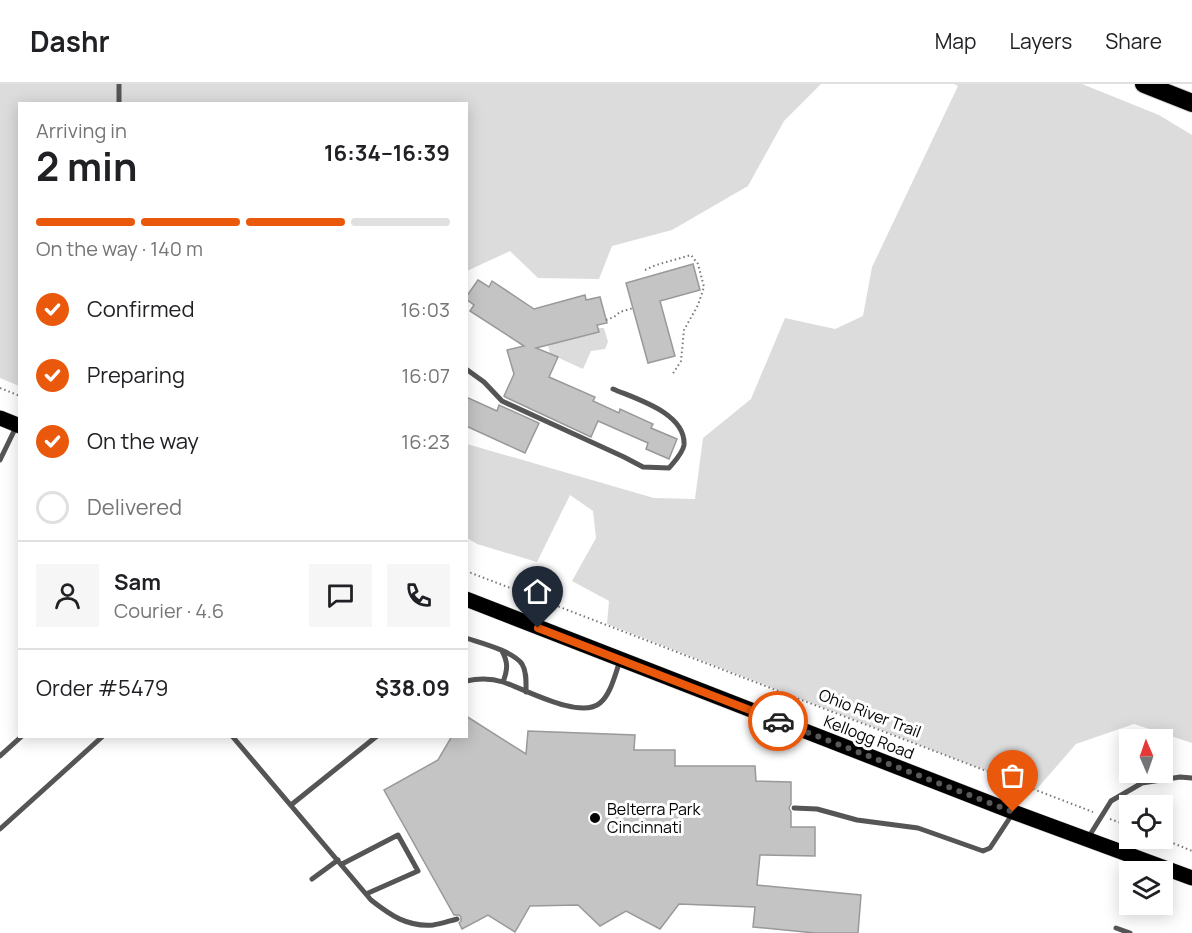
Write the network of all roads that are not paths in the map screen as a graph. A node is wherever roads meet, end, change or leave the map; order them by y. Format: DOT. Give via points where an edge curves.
graph roads {
  1 [pos="120,84"];
  2 [pos="1144,84"];
  3 [pos="119,102"];
  4 [pos="1192,103"];
  5 [pos="468,370"];
  6 [pos="613,389"];
  7 [pos="0,418"];
  8 [pos="18,425"];
  9 [pos="0,460"];
  10 [pos="468,600"];
  11 [pos="468,639"];
  12 [pos="501,651"];
  13 [pos="620,660"];
  14 [pos="468,681"];
  15 [pos="503,682"];
  16 [pos="526,692"];
  17 [pos="20,738"];
  18 [pos="101,738"];
  19 [pos="234,738"];
  20 [pos="375,738"];
  21 [pos="0,756"];
  22 [pos="1192,778"];
  23 [pos="291,805"];
  24 [pos="794,808"];
  25 [pos="1013,812"];
  26 [pos="0,829"];
  27 [pos="1087,839"];
  28 [pos="340,862"];
  29 [pos="1192,878"];
  30 [pos="312,879"];
  31 [pos="366,894"];
  32 [pos="457,919"];
  33 [pos="1116,928"];
  34 [pos="1130,933"];
  1 -- 3 [label="lane"];
  2 -- 4 [label="highway"];
  5 -- 6 [label="lane" via="502,401 642,468 669,468 684,446 676,422 660,410"];
  7 -- 8 [label="main road"];
  8 -- 9 [label="lane"];
  10 -- 13 [label="main road, Kellogg Road"];
  11 -- 12 [label="lane"];
  12 -- 15 [label="lane" via="507,661"];
  12 -- 16 [label="lane" via="522,664"];
  13 -- 16 [label="lane" via="599,705 562,705"];
  13 -- 25 [label="main road, Kellogg Road"];
  14 -- 15 [label="lane"];
  15 -- 16 [label="lane"];
  17 -- 21 [label="lane"];
  18 -- 26 [label="lane"];
  19 -- 23 [label="lane"];
  20 -- 23 [label="lane"];
  22 -- 27 [label="lane" via="1142,783 1111,801"];
  23 -- 28 [label="lane"];
  24 -- 25 [label="lane" via="918,828 983,851 990,848"];
  25 -- 27 [label="main road, Kellogg Road"];
  27 -- 29 [label="main road, Kellogg Road"];
  28 -- 30 [label="lane"];
  28 -- 31 [label="lane"];
  28 -- 31 [label="lane" via="398,835 418,871"];
  31 -- 32 [label="lane" via="393,917 413,923 432,925"];
  33 -- 34 [label="lane"];
}
